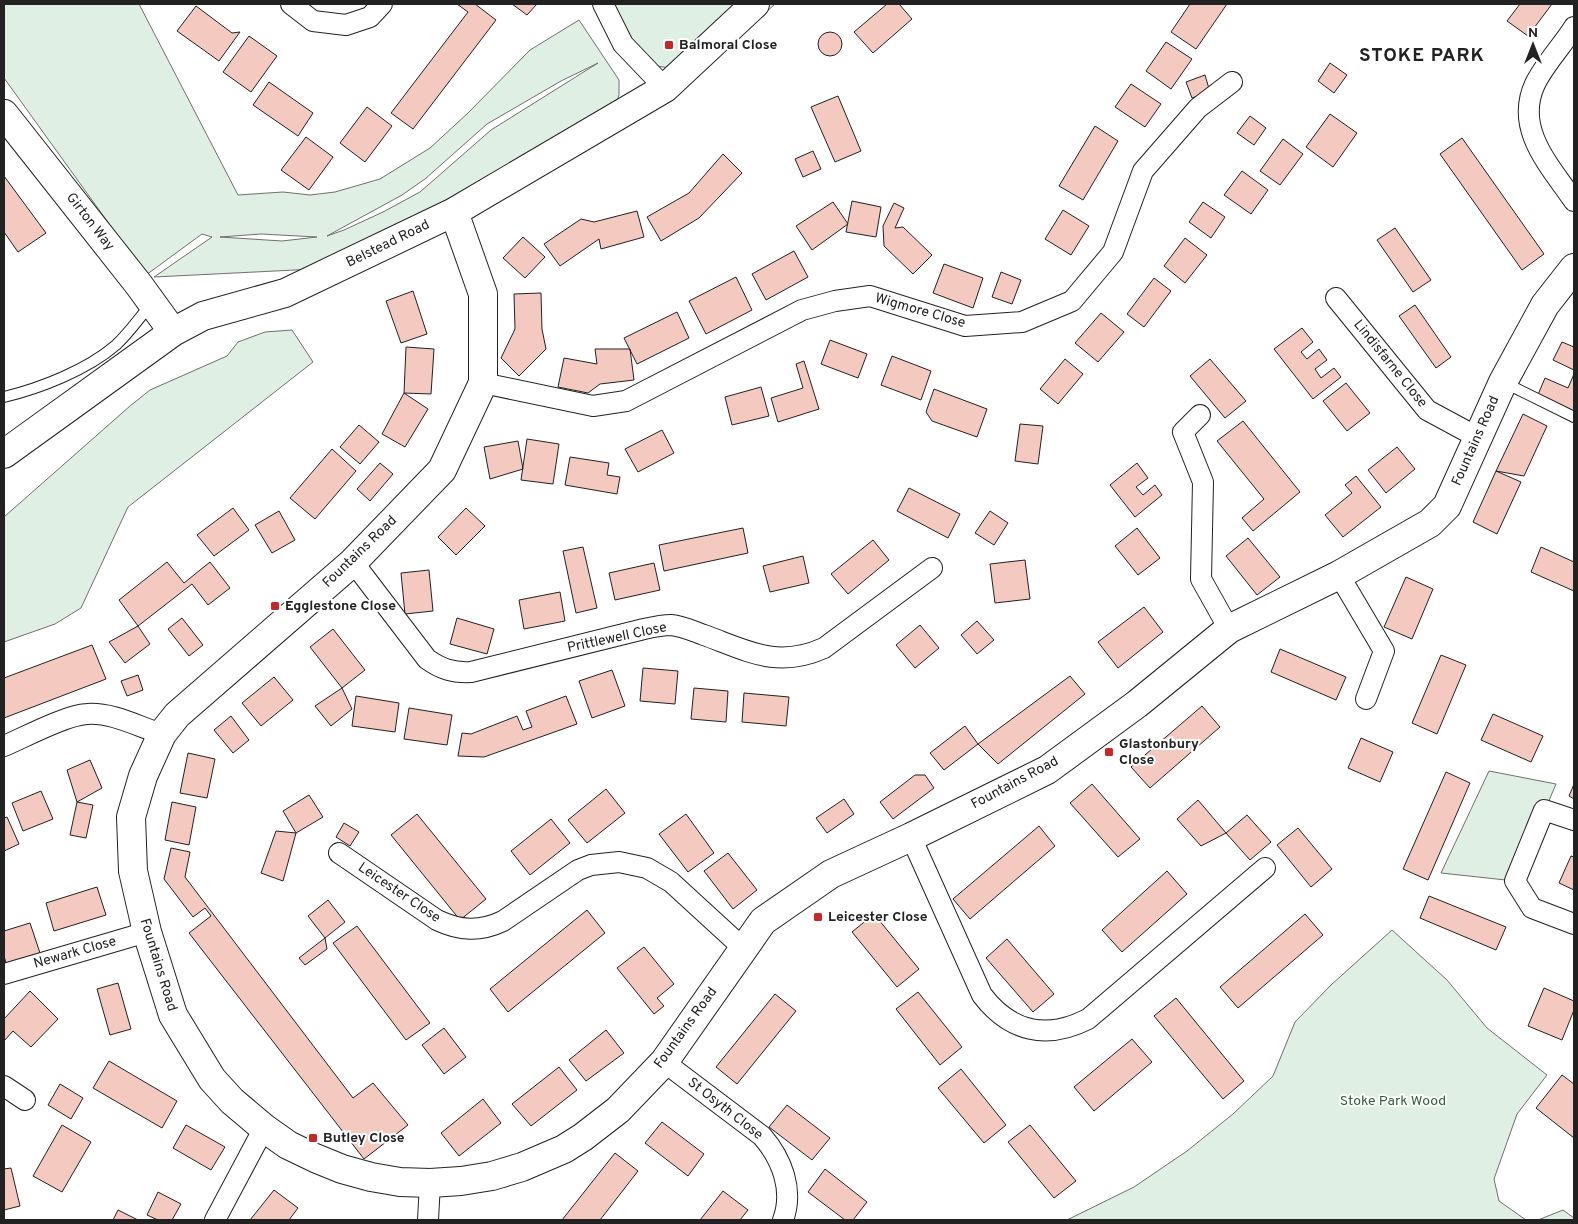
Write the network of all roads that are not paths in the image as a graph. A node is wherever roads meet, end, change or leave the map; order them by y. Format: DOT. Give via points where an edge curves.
graph roads {
  1 [pos="290,4"];
  2 [pos="382,4"];
  3 [pos="603,4"];
  4 [pos="755,4"];
  5 [pos="1574,27"];
  6 [pos="1232,82"];
  7 [pos="665,88"];
  8 [pos="4,114"];
  9 [pos="1574,201"];
  10 [pos="454,212"];
  11 [pos="1574,268"];
  12 [pos="1336,298"];
  13 [pos="152,303"];
  14 [pos="173,332"];
  15 [pos="1503,382"];
  16 [pos="483,383"];
  17 [pos="4,397"];
  18 [pos="1200,415"];
  19 [pos="1574,416"];
  20 [pos="1477,437"];
  21 [pos="4,454"];
  22 [pos="353,562"];
  23 [pos="932,568"];
  24 [pos="1340,575"];
  25 [pos="1229,628"];
  26 [pos="1366,699"];
  27 [pos="162,734"];
  28 [pos="4,746"];
  29 [pos="1574,820"];
  30 [pos="912,836"];
  31 [pos="339,853"];
  32 [pos="1265,868"];
  33 [pos="1574,924"];
  34 [pos="147,932"];
  35 [pos="743,948"];
  36 [pos="4,974"];
  37 [pos="664,1062"];
  38 [pos="4,1086"];
  39 [pos="25,1100"];
  40 [pos="264,1128"];
  41 [pos="430,1183"];
  42 [pos="215,1220"];
  43 [pos="428,1220"];
  44 [pos="783,1220"];
  1 -- 2 [label="street" via="314,22 346,24 370,16"];
  3 -- 7 [label="street" via="623,44"];
  4 -- 7 [label="street, Belstead Road"];
  5 -- 9 [label="street" via="1536,82 1528,118 1535,143"];
  6 -- 16 [label="street, Wigmore Close" via="1198,108 1143,172 1113,252 1072,301 1022,322 965,326 870,296 802,310 626,401 593,406"];
  7 -- 10 [label="street, Belstead Road"];
  8 -- 13 [label="street, Girton Way"];
  10 -- 14 [label="street, Belstead Road" via="285,293 203,316"];
  10 -- 16 [label="street, Fountains Road" via="482,294"];
  11 -- 15 [label="street, Fountains Road" via="1545,305"];
  12 -- 20 [label="street, Lindisfarne Close" via="1427,410"];
  13 -- 14 [label="street, Girton Way"];
  13 -- 17 [label="lane" via="116,344 83,367 26,392"];
  14 -- 21 [label="street, Belstead Road"];
  15 -- 19 [label="lane"];
  15 -- 20 [label="street, Fountains Road"];
  16 -- 22 [label="street, Fountains Road" via="442,470"];
  18 -- 25 [label="street" via="1183,432 1203,482 1201,579"];
  20 -- 24 [label="street, Fountains Road" via="1447,506 1430,523"];
  22 -- 23 [label="street, Prittlewell Close" via="428,658 437,666 459,673 669,625 766,657 809,655 824,648"];
  22 -- 27 [label="street, Fountains Road" via="178,715"];
  24 -- 25 [label="street, Fountains Road"];
  24 -- 26 [label="street" via="1384,651"];
  25 -- 30 [label="street, Fountains Road" via="1137,704 1046,770"];
  27 -- 28 [label="street" via="109,716 87,714 63,720"];
  27 -- 34 [label="street, Fountains Road" via="142,776 131,817 133,872"];
  29 -- 33 [label="street" via="1544,810 1515,881 1532,908"];
  30 -- 32 [label="street" via="982,995 991,1007 1015,1024 1041,1030 1065,1029 1088,1019"];
  30 -- 35 [label="street, Fountains Road" via="831,874 763,921"];
  31 -- 35 [label="street, Leicester Close" via="437,920 448,926 471,930 503,921 578,870 605,863 633,864 671,882"];
  34 -- 36 [label="street, Newark Close"];
  34 -- 40 [label="street, Fountains Road" via="173,1015 212,1079"];
  35 -- 37 [label="street, Fountains Road"];
  37 -- 41 [label="street, Fountains Road" via="618,1110 564,1149 492,1176"];
  37 -- 44 [label="street, St Osyth Close" via="762,1136 771,1147 784,1172 787,1186"];
  38 -- 39 [label="street"];
  40 -- 41 [label="street, Fountains Road" via="288,1145 342,1169 400,1182"];
  40 -- 42 [label="street"];
  41 -- 43 [label="street"];
}
